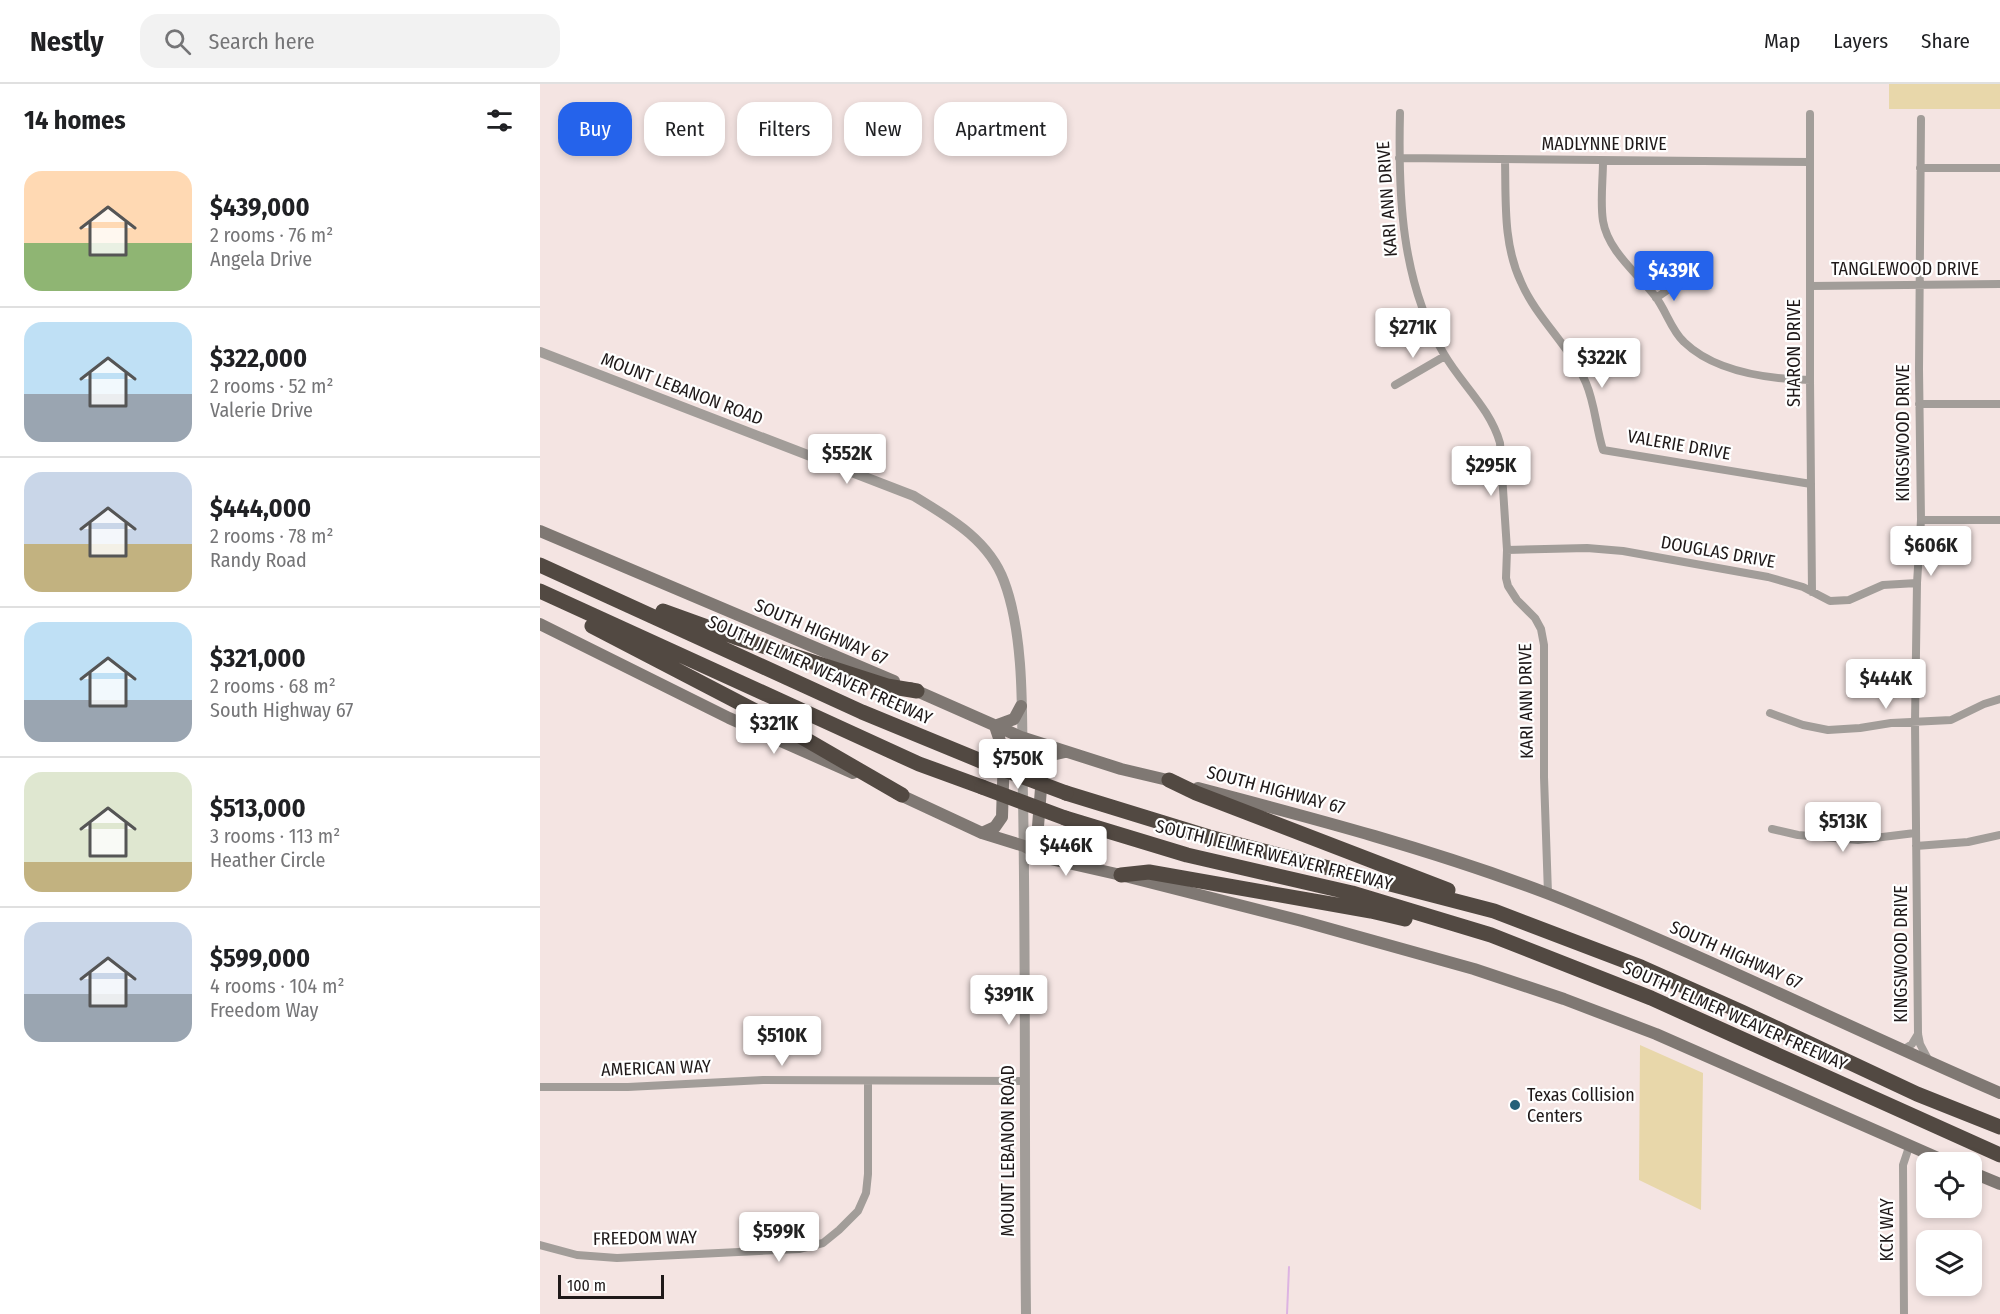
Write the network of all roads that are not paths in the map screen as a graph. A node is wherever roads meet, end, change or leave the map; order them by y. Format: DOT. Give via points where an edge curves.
graph roads {
  1 [pos="1400,113"];
  2 [pos="1810,114"];
  3 [pos="1921,119"];
  4 [pos="1399,158"];
  5 [pos="1505,160"];
  6 [pos="1603,161"];
  7 [pos="1810,162"];
  8 [pos="1920,168"];
  9 [pos="2000,168"];
  10 [pos="1708,262"];
  11 [pos="2000,284"];
  12 [pos="1811,286"];
  13 [pos="1920,286"];
  14 [pos="1656,298"];
  15 [pos="540,352"];
  16 [pos="1445,356"];
  17 [pos="1810,380"];
  18 [pos="1395,385"];
  19 [pos="1919,404"];
  20 [pos="2000,404"];
  21 [pos="1811,484"];
  22 [pos="1921,520"];
  23 [pos="2000,520"];
  24 [pos="540,531"];
  25 [pos="1507,550"];
  26 [pos="540,564"];
  27 [pos="1917,584"];
  28 [pos="543,592"];
  29 [pos="1812,592"];
  30 [pos="540,624"];
  31 [pos="917,691"];
  32 [pos="2000,699"];
  33 [pos="1021,706"];
  34 [pos="1770,713"];
  35 [pos="1915,722"];
  36 [pos="996,726"];
  37 [pos="1022,738"];
  38 [pos="1066,752"];
  39 [pos="1169,780"];
  40 [pos="902,795"];
  41 [pos="1772,829"];
  42 [pos="1915,832"];
  43 [pos="982,833"];
  44 [pos="2000,835"];
  45 [pos="1024,846"];
  46 [pos="1916,846"];
  47 [pos="1053,858"];
  48 [pos="1121,875"];
  49 [pos="1548,894"];
  50 [pos="1470,904"];
  51 [pos="1491,935"];
  52 [pos="1918,1034"];
  53 [pos="1903,1050"];
  54 [pos="1930,1063"];
  55 [pos="868,1081"];
  56 [pos="1024,1081"];
  57 [pos="540,1087"];
  58 [pos="2000,1093"];
  59 [pos="2000,1127"];
  60 [pos="1909,1147"];
  61 [pos="1922,1152"];
  62 [pos="2000,1155"];
  63 [pos="1982,1177"];
  64 [pos="2000,1184"];
  65 [pos="540,1245"];
  66 [pos="1026,1314"];
  67 [pos="1904,1314"];
  1 -- 4 [label="street, KARI ANN DRIVE"];
  2 -- 7 [label="street, SHARON DRIVE"];
  3 -- 8 [label="street, KINGSWOOD DRIVE"];
  4 -- 5 [label="street, MADLYNNE DRIVE"];
  4 -- 16 [label="street, KARI ANN DRIVE" via="1409,266 1429,327"];
  5 -- 6 [label="street, MADLYNNE DRIVE"];
  5 -- 21 [label="street, VALERIE DRIVE" via="1509,248 1521,283 1586,383 1603,450"];
  6 -- 7 [label="street, MADLYNNE DRIVE"];
  6 -- 14 [label="street" via="1603,220 1609,237"];
  7 -- 12 [label="street, SHARON DRIVE"];
  8 -- 9 [label="street"];
  8 -- 13 [label="street, KINGSWOOD DRIVE"];
  10 -- 14 [label="street"];
  11 -- 13 [label="street, TANGLEWOOD DRIVE"];
  12 -- 13 [label="street, TANGLEWOOD DRIVE"];
  12 -- 17 [label="street, SHARON DRIVE"];
  13 -- 19 [label="street, KINGSWOOD DRIVE"];
  14 -- 17 [label="street" via="1685,343 1719,365"];
  15 -- 33 [label="street, MOUNT LEBANON ROAD" via="914,496 958,523 988,550 1004,579 1015,614"];
  16 -- 18 [label="street"];
  16 -- 25 [label="street, KARI ANN DRIVE" via="1495,426 1500,442"];
  17 -- 21 [label="street, SHARON DRIVE"];
  19 -- 20 [label="street"];
  19 -- 22 [label="street, KINGSWOOD DRIVE"];
  21 -- 29 [label="street, SHARON DRIVE"];
  22 -- 23 [label="street"];
  22 -- 27 [label="street, KINGSWOOD DRIVE"];
  24 -- 31 [label="main road, SOUTH HIGHWAY 67"];
  25 -- 29 [label="street, DOUGLAS DRIVE" via="1623,551 1768,577"];
  25 -- 49 [label="street, KARI ANN DRIVE" via="1508,586 1535,618 1544,645"];
  26 -- 31 [label="highway" via="551,564 735,637 887,686"];
  26 -- 50 [label="highway, SOUTH J ELMER WEAVER FREEWAY, bridge" via="862,712 1066,793 1209,837"];
  27 -- 29 [label="street, DOUGLAS DRIVE" via="1883,585 1839,601"];
  27 -- 35 [label="street, KINGSWOOD DRIVE"];
  28 -- 40 [label="highway" via="564,611 767,717"];
  28 -- 51 [label="highway, SOUTH J ELMER WEAVER FREEWAY, bridge" via="919,764 1065,818 1187,855 1352,893"];
  30 -- 40 [label="main road" via="729,718"];
  31 -- 36 [label="main road, SOUTH HIGHWAY 67"];
  32 -- 35 [label="street" via="1951,720"];
  33 -- 36 [label="main road" via="1014,719"];
  33 -- 37 [label="street, MOUNT LEBANON ROAD"];
  34 -- 35 [label="street" via="1828,730"];
  35 -- 42 [label="street, KINGSWOOD DRIVE"];
  36 -- 37 [label="main road, SOUTH HIGHWAY 67"];
  36 -- 43 [label="main road" via="1004,753 1002,817 995,827"];
  37 -- 38 [label="main road, SOUTH HIGHWAY 67"];
  37 -- 45 [label="street, MOUNT LEBANON ROAD"];
  38 -- 39 [label="main road, SOUTH HIGHWAY 67"];
  38 -- 47 [label="main road" via="1052,755 1043,763 1037,839"];
  39 -- 49 [label="main road, SOUTH HIGHWAY 67" via="1415,847"];
  39 -- 50 [label="highway" via="1446,889"];
  40 -- 43 [label="main road"];
  41 -- 42 [label="street" via="1858,840"];
  42 -- 46 [label="street, KINGSWOOD DRIVE"];
  43 -- 45 [label="main road"];
  44 -- 46 [label="street"];
  45 -- 47 [label="main road"];
  45 -- 56 [label="street, MOUNT LEBANON ROAD"];
  46 -- 52 [label="street, KINGSWOOD DRIVE"];
  47 -- 48 [label="main road"];
  48 -- 51 [label="highway" via="1149,872"];
  48 -- 60 [label="main road" via="1313,924 1564,999 1667,1039"];
  49 -- 53 [label="main road, SOUTH HIGHWAY 67"];
  50 -- 59 [label="highway, SOUTH J ELMER WEAVER FREEWAY" via="1641,967 1917,1094"];
  51 -- 62 [label="highway, SOUTH J ELMER WEAVER FREEWAY" via="1651,998"];
  52 -- 53 [label="street, KINGSWOOD DRIVE"];
  52 -- 54 [label="street, KINGSWOOD DRIVE"];
  53 -- 54 [label="main road, SOUTH HIGHWAY 67"];
  54 -- 58 [label="main road, SOUTH HIGHWAY 67"];
  55 -- 56 [label="street, AMERICAN WAY"];
  55 -- 57 [label="street, AMERICAN WAY"];
  55 -- 65 [label="street, FREEDOM WAY" via="866,1193 858,1211 823,1243 799,1249 617,1258 577,1255"];
  56 -- 66 [label="street, MOUNT LEBANON ROAD"];
  60 -- 61 [label="main road"];
  60 -- 67 [label="street, KCK WAY" via="1903,1165"];
  63 -- 64 [label="main road"];
}
